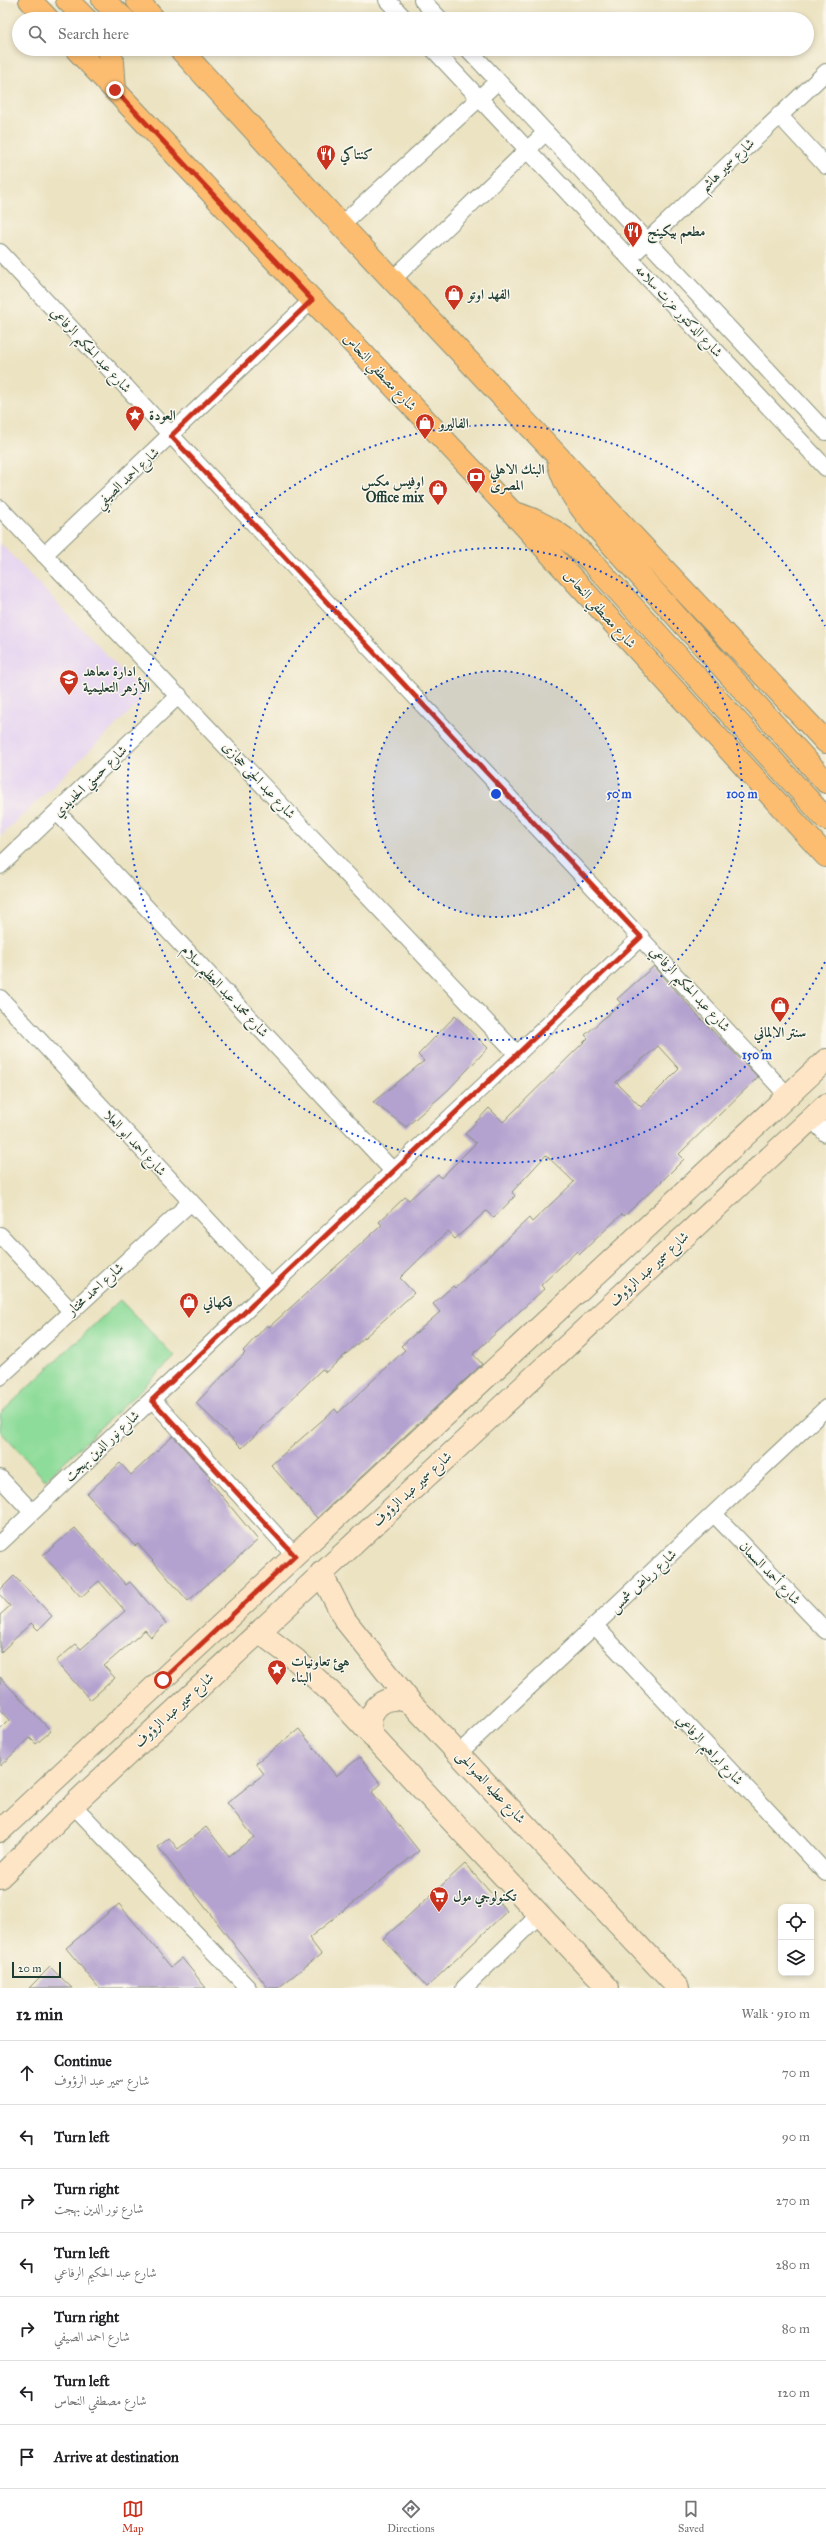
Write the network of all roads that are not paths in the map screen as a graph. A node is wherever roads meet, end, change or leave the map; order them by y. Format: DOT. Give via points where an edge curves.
graph roads {
  1 [pos="30,0"];
  2 [pos="67,0"];
  3 [pos="103,0"];
  4 [pos="137,0"];
  5 [pos="387,0"];
  6 [pos="422,0"];
  7 [pos="41,12"];
  8 [pos="79,12"];
  9 [pos="116,12"];
  10 [pos="148,12"];
  11 [pos="398,12"];
  12 [pos="433,12"];
  13 [pos="83,56"];
  14 [pos="111,56"];
  15 [pos="186,56"];
  16 [pos="440,56"];
  17 [pos="475,56"];
  18 [pos="826,72"];
  19 [pos="498,81"];
  20 [pos="115,90"];
  21 [pos="479,98"];
  22 [pos="779,115"];
  23 [pos="546,132"];
  24 [pos="527,150"];
  25 [pos="826,166"];
  26 [pos="341,225"];
  27 [pos="647,241"];
  28 [pos="0,252"];
  29 [pos="629,258"];
  30 [pos="392,280"];
  31 [pos="312,300"];
  32 [pos="826,432"];
  33 [pos="171,436"];
  34 [pos="555,452"];
  35 [pos="826,468"];
  36 [pos="0,508"];
  37 [pos="512,512"];
  38 [pos="44,555"];
  39 [pos="179,695"];
  40 [pos="826,741"];
  41 [pos="826,782"];
  42 [pos="57,812"];
  43 [pos="826,819"];
  44 [pos="826,856"];
  45 [pos="0,866"];
  46 [pos="641,937"];
  47 [pos="0,998"];
  48 [pos="517,1054"];
  49 [pos="826,1060"];
  50 [pos="789,1097"];
  51 [pos="818,1112"];
  52 [pos="826,1134"];
  53 [pos="393,1171"];
  54 [pos="191,1202"];
  55 [pos="0,1235"];
  56 [pos="271,1287"];
  57 [pos="71,1311"];
  58 [pos="0,1377"];
  59 [pos="152,1400"];
  60 [pos="826,1408"];
  61 [pos="0,1478"];
  62 [pos="32,1512"];
  63 [pos="714,1514"];
  64 [pos="0,1543"];
  65 [pos="295,1556"];
  66 [pos="321,1573"];
  67 [pos="595,1626"];
  68 [pos="826,1631"];
  69 [pos="259,1632"];
  70 [pos="412,1704"];
  71 [pos="373,1737"];
  72 [pos="459,1753"];
  73 [pos="73,1805"];
  74 [pos="0,1832"];
  75 [pos="826,1873"];
  76 [pos="0,1877"];
  77 [pos="539,1915"];
  78 [pos="248,1988"];
  79 [pos="464,1988"];
  80 [pos="608,1988"];
  81 [pos="678,1988"];
  1 -- 7 [label="main road"];
  2 -- 8 [label="main road"];
  3 -- 9 [label="main road"];
  4 -- 10 [label="main road"];
  5 -- 11 [label="street"];
  6 -- 12 [label="street"];
  13 -- 20 [label="main road, شارع مصطفي النحاس"];
  14 -- 20 [label="main road"];
  15 -- 26 [label="main road"];
  16 -- 21 [label="street, شارع الدكتور عزت سلامه"];
  17 -- 19 [label="street, شارع الدكتور عزت سلامه"];
  18 -- 22 [label="street, شارع سمير هاشم"];
  19 -- 21 [label="street"];
  19 -- 23 [label="street, شارع الدكتور عزت سلامه"];
  20 -- 31 [label="main road, شارع مصطفي النحاس"];
  21 -- 24 [label="street, شارع الدكتور عزت سلامه"];
  21 -- 26 [label="street"];
  22 -- 25 [label="street"];
  22 -- 27 [label="street, شارع سمير هاشم"];
  23 -- 24 [label="street"];
  23 -- 27 [label="street, شارع الدكتور عزت سلامه"];
  24 -- 29 [label="street, شارع الدكتور عزت سلامه"];
  24 -- 30 [label="street"];
  26 -- 30 [label="main road"];
  27 -- 29 [label="street, شارع سمير هاشم"];
  27 -- 32 [label="street, شارع الدكتور عزت سلامه"];
  28 -- 33 [label="street, شارع عبد الحكيم الرفاعي"];
  29 -- 35 [label="street, شارع الدكتور عزت سلامه"];
  30 -- 34 [label="main road"];
  31 -- 33 [label="street, شارع احمد الصيفي"];
  31 -- 37 [label="main road, شارع مصطفي النحاس"];
  33 -- 38 [label="street, شارع احمد الصيفي"];
  33 -- 46 [label="street, شارع عبد الحكيم الرفاعي"];
  34 -- 40 [label="main road"];
  34 -- 41 [label="main road" via="562,477 595,526"];
  36 -- 38 [label="street, شارع عبد الحى حجازى"];
  37 -- 43 [label="main road" via="538,520 591,561"];
  37 -- 44 [label="main road, شارع مصطفي النحاس"];
  38 -- 39 [label="street, شارع عبد الحى حجازى"];
  39 -- 42 [label="street, شارع حسني الحديدي"];
  39 -- 48 [label="street, شارع عبد الحى حجازى"];
  42 -- 45 [label="street, شارع حسني الحديدي"];
  42 -- 53 [label="street, شارع محمد عبد العظيم سلام"];
  46 -- 48 [label="street, شارع نور الدين بهجت"];
  46 -- 50 [label="street, شارع عبد الحكيم الرفاعي"];
  47 -- 54 [label="street, شارع احمد ابو العلا"];
  48 -- 53 [label="street, شارع نور الدين بهجت"];
  49 -- 50 [label="street"];
  50 -- 65 [label="street"];
  51 -- 52 [label="street"];
  51 -- 66 [label="street, شارع سمير عبد الرؤوف"];
  53 -- 56 [label="street, شارع نور الدين بهجت"];
  54 -- 56 [label="street, شارع احمد ابو العلا"];
  54 -- 57 [label="street, شارع احمد مختار"];
  55 -- 57 [label="street"];
  56 -- 59 [label="street, شارع نور الدين بهجت"];
  57 -- 58 [label="street, شارع احمد مختار"];
  59 -- 62 [label="street, شارع نور الدين بهجت"];
  59 -- 65 [label="street"];
  60 -- 63 [label="street, شارع رياض شمس"];
  61 -- 62 [label="street"];
  62 -- 64 [label="street, شارع نور الدين بهجت"];
  63 -- 67 [label="street, شارع رياض شمس"];
  63 -- 68 [label="street, شارع أحمد السمان"];
  65 -- 74 [label="street"];
  66 -- 69 [label="street, شارع سمير عبد الرؤوف"];
  66 -- 70 [label="street, شارع عطيه الصوالحى" via="345,1620"];
  67 -- 72 [label="street, شارع رياض شمس"];
  67 -- 75 [label="street, شارع ابراهيم الرفاعي"];
  69 -- 71 [label="street" via="317,1679"];
  69 -- 73 [label="street, شارع سمير عبد الرؤوف"];
  70 -- 71 [label="street" via="397,1698 381,1702 371,1714 370,1730"];
  70 -- 72 [label="street, شارع عطيه الصوالحى"];
  71 -- 77 [label="street"];
  72 -- 81 [label="street, شارع عطيه الصوالحى"];
  73 -- 76 [label="street, شارع سمير عبد الرؤوف"];
  73 -- 78 [label="street"];
  77 -- 79 [label="street"];
  77 -- 80 [label="street"];
}
